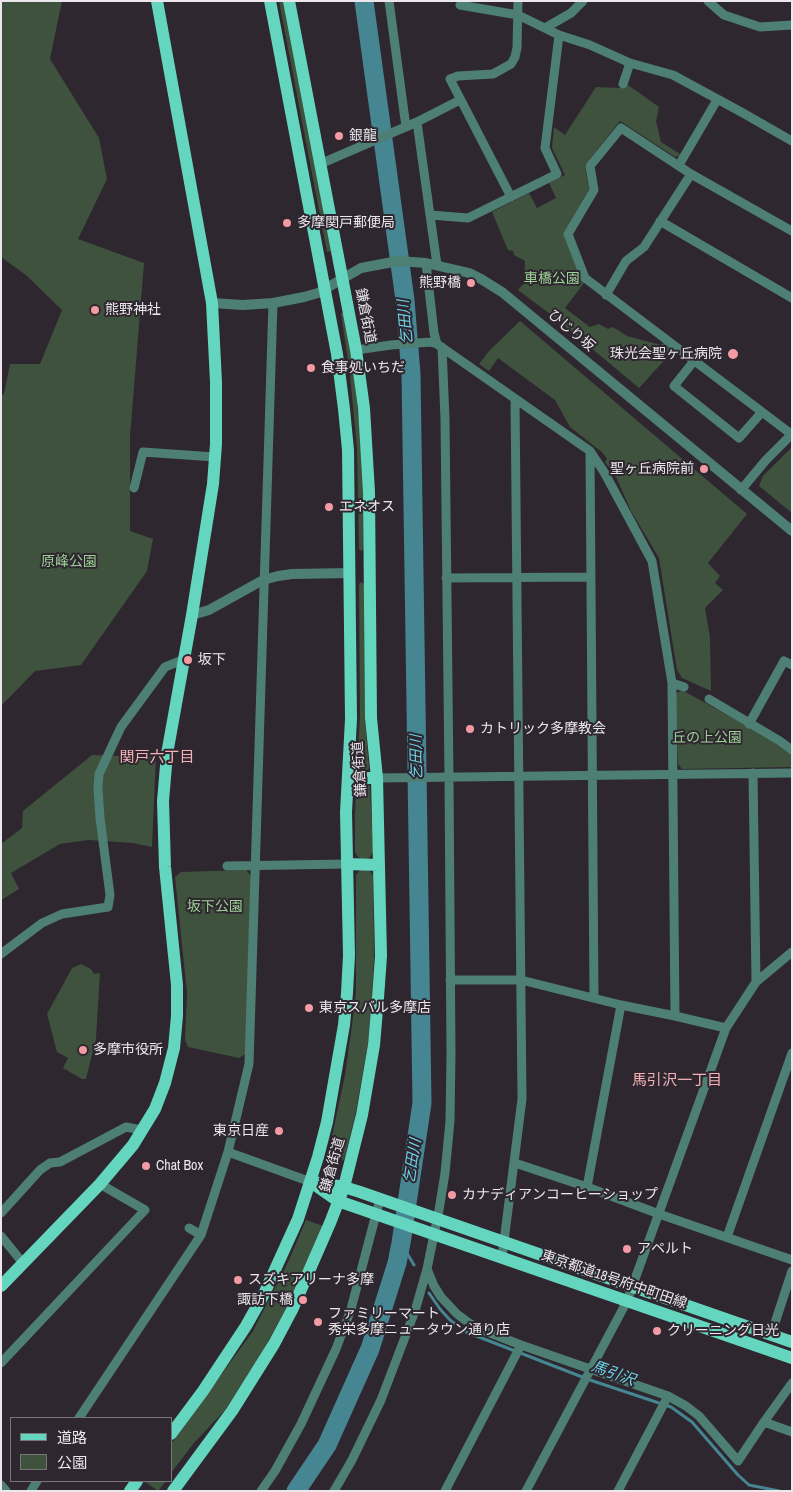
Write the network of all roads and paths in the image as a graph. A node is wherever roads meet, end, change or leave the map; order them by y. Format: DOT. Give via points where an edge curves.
graph roads {
  1 [pos="157,1"];
  2 [pos="270,1"];
  3 [pos="289,1"];
  4 [pos="389,1"];
  5 [pos="518,1"];
  6 [pos="583,1"];
  7 [pos="708,1"];
  8 [pos="460,5"];
  9 [pos="518,14"];
  10 [pos="792,25"];
  11 [pos="545,28"];
  12 [pos="559,35"];
  13 [pos="630,62"];
  14 [pos="622,84"];
  15 [pos="460,100"];
  16 [pos="717,100"];
  17 [pos="418,122"];
  18 [pos="403,128"];
  19 [pos="792,142"];
  20 [pos="320,164"];
  21 [pos="679,165"];
  22 [pos="691,174"];
  23 [pos="511,197"];
  24 [pos="430,215"];
  25 [pos="660,221"];
  26 [pos="792,231"];
  27 [pos="424,262"];
  28 [pos="437,265"];
  29 [pos="342,278"];
  30 [pos="325,290"];
  31 [pos="606,295"];
  32 [pos="792,298"];
  33 [pos="212,303"];
  34 [pos="273,304"];
  35 [pos="436,344"];
  36 [pos="356,350"];
  37 [pos="694,361"];
  38 [pos="515,399"];
  39 [pos="762,412"];
  40 [pos="792,434"];
  41 [pos="590,451"];
  42 [pos="215,457"];
  43 [pos="134,488"];
  44 [pos="741,490"];
  45 [pos="792,532"];
  46 [pos="370,573"];
  47 [pos="350,574"];
  48 [pos="590,577"];
  49 [pos="446,578"];
  50 [pos="518,578"];
  51 [pos="263,580"];
  52 [pos="192,615"];
  53 [pos="184,659"];
  54 [pos="792,665"];
  55 [pos="672,683"];
  56 [pos="684,687"];
  57 [pos="709,699"];
  58 [pos="749,724"];
  59 [pos="792,750"];
  60 [pos="753,773"];
  61 [pos="792,773"];
  62 [pos="672,774"];
  63 [pos="592,775"];
  64 [pos="519,776"];
  65 [pos="444,777"];
  66 [pos="349,778"];
  67 [pos="377,778"];
  68 [pos="347,864"];
  69 [pos="379,865"];
  70 [pos="227,866"];
  71 [pos="256,866"];
  72 [pos="792,952"];
  73 [pos="1,954"];
  74 [pos="450,980"];
  75 [pos="521,980"];
  76 [pos="756,982"];
  77 [pos="594,998"];
  78 [pos="621,1005"];
  79 [pos="675,1016"];
  80 [pos="726,1028"];
  81 [pos="792,1053"];
  82 [pos="142,1130"];
  83 [pos="228,1152"];
  84 [pos="515,1164"];
  85 [pos="311,1182"];
  86 [pos="100,1184"];
  87 [pos="344,1187"];
  88 [pos="587,1187"];
  89 [pos="338,1201"];
  90 [pos="386,1201"];
  91 [pos="1,1213"];
  92 [pos="659,1214"];
  93 [pos="382,1215"];
  94 [pos="433,1217"];
  95 [pos="189,1228"];
  96 [pos="431,1232"];
  97 [pos="201,1235"];
  98 [pos="1,1236"];
  99 [pos="727,1237"];
  100 [pos="505,1242"];
  101 [pos="502,1257"];
  102 [pos="792,1260"];
  103 [pos="23,1263"];
  104 [pos="427,1268"];
  105 [pos="792,1270"];
  106 [pos="1,1286"];
  107 [pos="633,1287"];
  108 [pos="627,1301"];
  109 [pos="771,1335"];
  110 [pos="792,1342"];
  111 [pos="521,1346"];
  112 [pos="792,1358"];
  113 [pos="1,1362"];
  114 [pos="590,1370"];
  115 [pos="792,1383"];
  116 [pos="667,1398"];
  117 [pos="80,1417"];
  118 [pos="764,1422"];
  119 [pos="792,1432"];
  120 [pos="172,1433"];
  121 [pos="1,1485"];
  122 [pos="6,1491"];
  123 [pos="173,1491"];
  124 [pos="261,1491"];
  125 [pos="334,1491"];
  126 [pos="445,1491"];
  127 [pos="526,1491"];
  128 [pos="618,1491"];
  1 -- 33 [label="main road"];
  2 -- 30 [label="main road, 鎌倉街道"];
  3 -- 20 [label="main road, 鎌倉街道"];
  4 -- 18 [label="street"];
  5 -- 9 [label="street"];
  6 -- 11 [label="street" via="571,13"];
  7 -- 10 [label="street" via="724,15 760,28"];
  8 -- 9 [label="street"];
  9 -- 11 [label="street"];
  9 -- 15 [label="street" via="517,48 511,64 493,74 450,79"];
  11 -- 12 [label="street"];
  12 -- 13 [label="street"];
  12 -- 23 [label="street" via="545,148 557,174"];
  13 -- 14 [label="street"];
  13 -- 16 [label="street" via="673,75"];
  15 -- 17 [label="street"];
  15 -- 23 [label="street"];
  16 -- 19 [label="street"];
  16 -- 21 [label="street"];
  17 -- 18 [label="street"];
  17 -- 24 [label="street"];
  18 -- 20 [label="street"];
  20 -- 29 [label="main road, 鎌倉街道"];
  21 -- 22 [label="street"];
  21 -- 31 [label="street" via="621,128 590,166 594,190 568,234 585,278"];
  22 -- 25 [label="street"];
  22 -- 26 [label="street"];
  23 -- 24 [label="street" via="468,218"];
  24 -- 28 [label="street"];
  25 -- 31 [label="street" via="644,248 626,261"];
  25 -- 32 [label="street"];
  27 -- 28 [label="street, ひじり坂"];
  27 -- 29 [label="street, ひじり坂" via="379,263"];
  27 -- 35 [label="street"];
  28 -- 44 [label="street, ひじり坂" via="469,273 502,292"];
  29 -- 30 [label="street, ひじり坂"];
  29 -- 36 [label="main road, 鎌倉街道"];
  30 -- 34 [label="street, ひじり坂"];
  30 -- 47 [label="main road, 鎌倉街道" via="344,409"];
  31 -- 37 [label="street"];
  33 -- 34 [label="street, ひじり坂"];
  33 -- 42 [label="main road"];
  34 -- 51 [label="street"];
  35 -- 36 [label="street"];
  35 -- 38 [label="street"];
  35 -- 49 [label="street" via="444,419"];
  36 -- 46 [label="main road, 鎌倉街道" via="368,452"];
  37 -- 39 [label="street"];
  37 -- 39 [label="street" via="674,386 739,438"];
  38 -- 41 [label="street"];
  38 -- 50 [label="street"];
  39 -- 40 [label="street"];
  40 -- 44 [label="street"];
  41 -- 48 [label="street"];
  41 -- 55 [label="street" via="652,561"];
  42 -- 43 [label="street" via="143,452"];
  42 -- 52 [label="main road"];
  44 -- 45 [label="street, ひじり坂"];
  46 -- 47 [label="main road"];
  46 -- 67 [label="main road, 鎌倉街道" via="371,718"];
  47 -- 51 [label="street" via="292,574"];
  47 -- 66 [label="main road, 鎌倉街道"];
  48 -- 50 [label="street"];
  48 -- 63 [label="street"];
  49 -- 50 [label="street"];
  49 -- 65 [label="street"];
  50 -- 64 [label="street"];
  51 -- 52 [label="street" via="209,610"];
  51 -- 71 [label="street"];
  52 -- 53 [label="main road"];
  53 -- 73 [label="street" via="165,667 121,727 100,774 98,788 110,895 108,907 62,914 42,923"];
  53 -- 82 [label="main road" via="162,801 178,1016 165,1083"];
  54 -- 58 [label="street" via="784,661"];
  55 -- 56 [label="street"];
  55 -- 62 [label="street"];
  57 -- 58 [label="street"];
  58 -- 59 [label="street"];
  60 -- 61 [label="street"];
  60 -- 62 [label="street"];
  60 -- 76 [label="street"];
  62 -- 63 [label="street"];
  62 -- 79 [label="street"];
  63 -- 64 [label="street"];
  63 -- 77 [label="street"];
  64 -- 65 [label="street"];
  64 -- 75 [label="street"];
  65 -- 67 [label="street"];
  65 -- 74 [label="street"];
  66 -- 67 [label="main road"];
  66 -- 68 [label="main road, 鎌倉街道"];
  67 -- 69 [label="main road, 鎌倉街道"];
  68 -- 69 [label="main road"];
  68 -- 71 [label="street"];
  68 -- 85 [label="main road, 鎌倉街道" via="349,955 344,1025 327,1122"];
  69 -- 87 [label="main road, 鎌倉街道" via="381,956 374,1045 362,1115"];
  70 -- 71 [label="street"];
  71 -- 83 [label="street" via="250,1064"];
  72 -- 76 [label="street"];
  74 -- 75 [label="street"];
  74 -- 94 [label="street" via="450,1121 445,1173"];
  75 -- 77 [label="street"];
  75 -- 84 [label="street" via="522,1099"];
  76 -- 80 [label="street"];
  77 -- 78 [label="street"];
  78 -- 79 [label="street"];
  78 -- 88 [label="street"];
  79 -- 80 [label="street"];
  80 -- 92 [label="street"];
  81 -- 99 [label="street"];
  82 -- 86 [label="main road"];
  82 -- 91 [label="street" via="126,1127 60,1162 50,1163"];
  83 -- 85 [label="street"];
  83 -- 97 [label="street"];
  84 -- 88 [label="street"];
  84 -- 100 [label="street"];
  85 -- 87 [label="main road, 東京都道18号府中町田線"];
  85 -- 89 [label="main road, 東京都道18号府中町田線"];
  85 -- 120 [label="main road, 鎌倉街道" via="264,1294 225,1358"];
  86 -- 103 [label="main road"];
  86 -- 113 [label="street" via="149,1211"];
  87 -- 89 [label="main road, 鎌倉街道"];
  87 -- 90 [label="main road, 東京都道18号府中町田線"];
  88 -- 92 [label="street"];
  89 -- 93 [label="main road, 東京都道18号府中町田線"];
  89 -- 123 [label="main road, 鎌倉街道" via="311,1269 274,1344 232,1411"];
  90 -- 93 [label="street"];
  90 -- 94 [label="main road, 東京都道18号府中町田線"];
  92 -- 99 [label="street"];
  92 -- 107 [label="street"];
  93 -- 96 [label="main road, 東京都道18号府中町田線"];
  93 -- 124 [label="street" via="336,1349 301,1424"];
  94 -- 96 [label="street"];
  94 -- 100 [label="main road, 東京都道18号府中町田線"];
  95 -- 97 [label="street"];
  96 -- 101 [label="main road, 東京都道18号府中町田線"];
  96 -- 104 [label="street"];
  97 -- 117 [label="street"];
  98 -- 103 [label="street"];
  99 -- 102 [label="street"];
  100 -- 101 [label="street"];
  100 -- 107 [label="main road, 東京都道18号府中町田線"];
  101 -- 108 [label="main road, 東京都道18号府中町田線"];
  103 -- 106 [label="main road"];
  104 -- 111 [label="street" via="434,1286 457,1314 485,1331"];
  104 -- 125 [label="street" via="393,1372"];
  105 -- 109 [label="street"];
  107 -- 108 [label="street"];
  107 -- 109 [label="main road, 東京都道18号府中町田線"];
  108 -- 112 [label="main road, 東京都道18号府中町田線"];
  108 -- 114 [label="street"];
  109 -- 110 [label="main road, 東京都道18号府中町田線"];
  111 -- 114 [label="street"];
  111 -- 126 [label="street"];
  114 -- 116 [label="street"];
  114 -- 127 [label="street"];
  115 -- 118 [label="street"];
  116 -- 118 [label="street" via="699,1416 738,1460"];
  116 -- 128 [label="street"];
  118 -- 119 [label="street"];
  121 -- 122 [label="street"];
}
